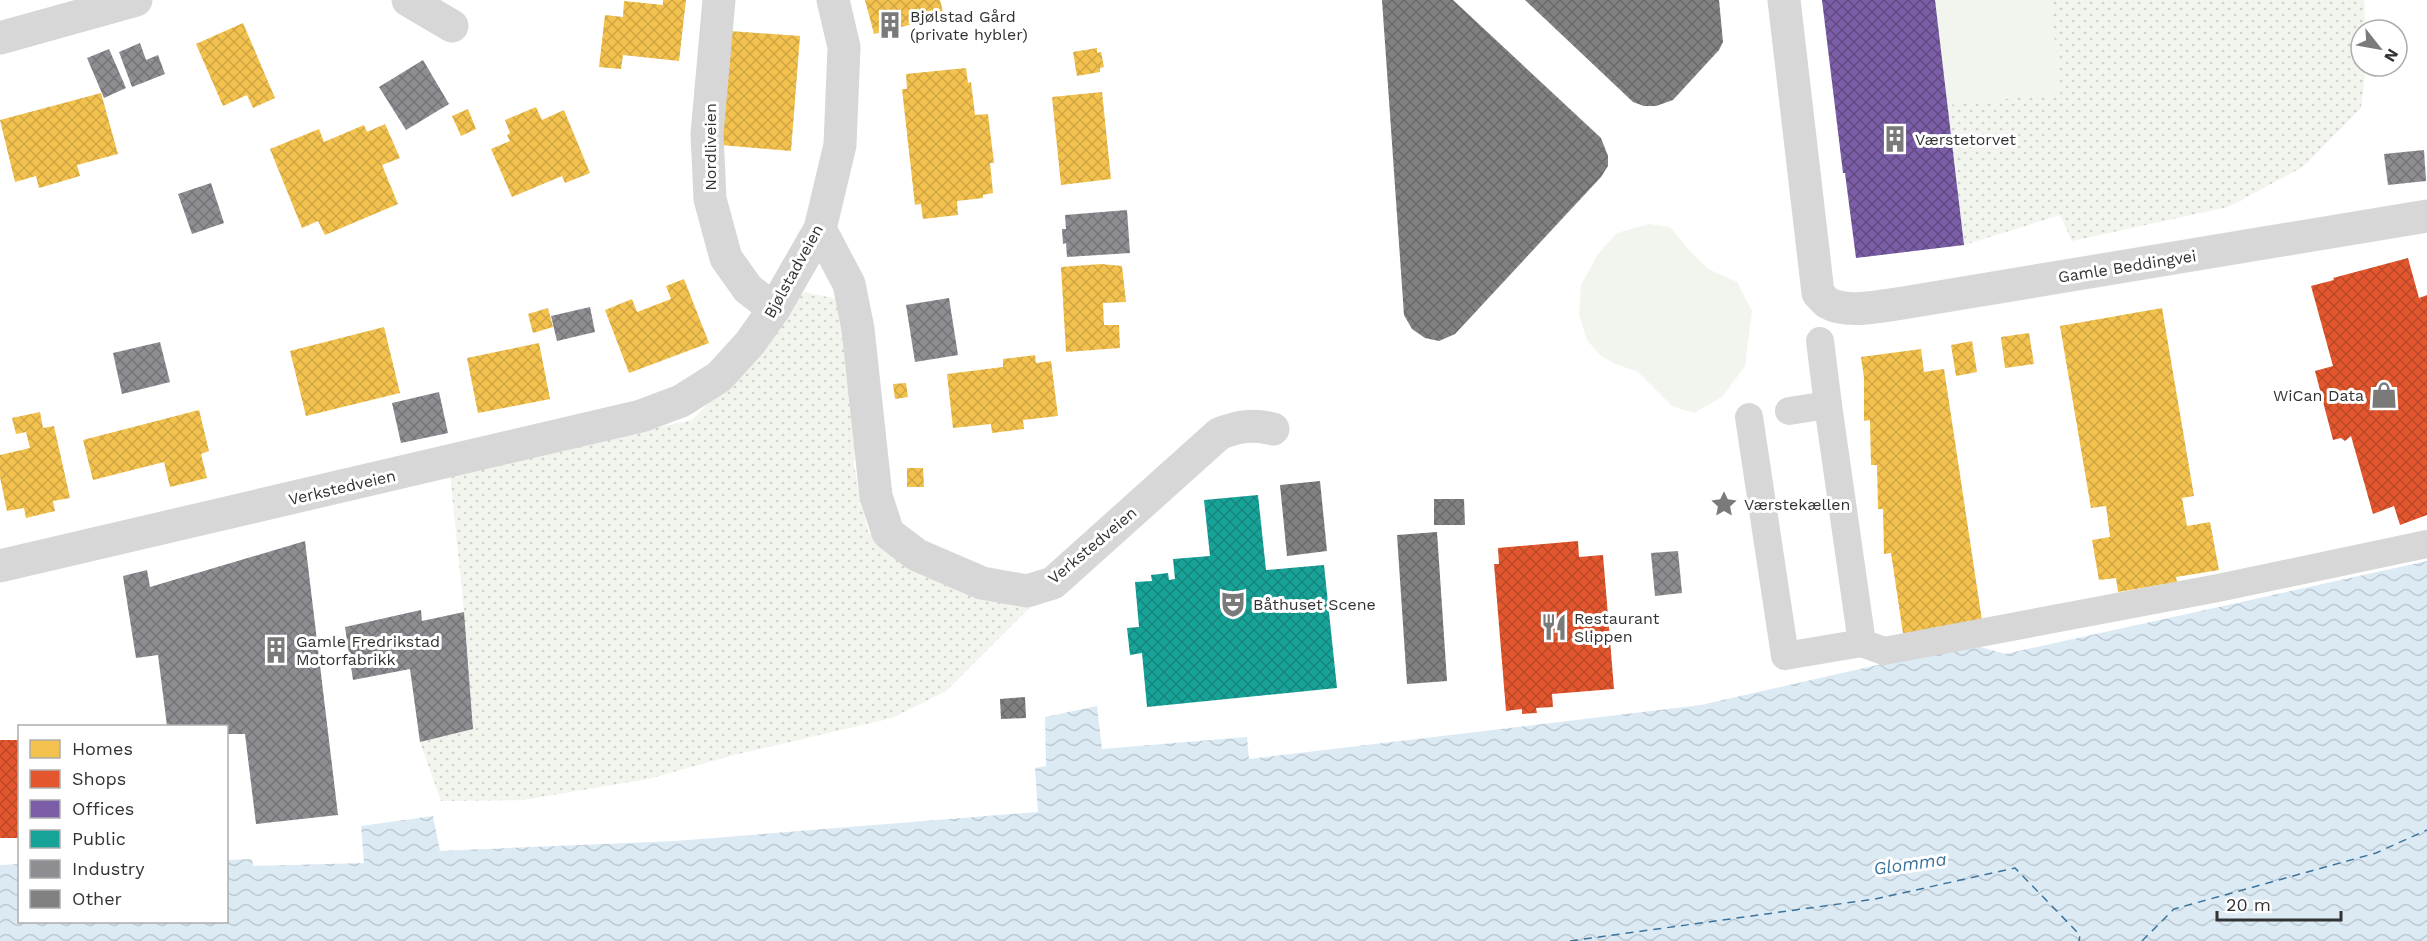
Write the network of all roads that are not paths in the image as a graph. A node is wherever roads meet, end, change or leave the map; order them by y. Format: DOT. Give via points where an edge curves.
graph roads {
  1 [pos="136,0"];
  2 [pos="408,0"];
  3 [pos="719,0"];
  4 [pos="832,0"];
  5 [pos="1784,0"];
  6 [pos="452,26"];
  7 [pos="0,38"];
  8 [pos="2427,216"];
  9 [pos="820,229"];
  10 [pos="774,309"];
  11 [pos="1820,341"];
  12 [pos="681,401"];
  13 [pos="1828,405"];
  14 [pos="1789,411"];
  15 [pos="1749,417"];
  16 [pos="1272,429"];
  17 [pos="2427,544"];
  18 [pos="0,566"];
  19 [pos="1862,643"];
  1 -- 7 [label="street"];
  2 -- 6 [label="street"];
  3 -- 10 [label="street, Nordliveien" via="707,134 710,199 726,258 748,289"];
  4 -- 9 [label="street, Bjølstadveien" via="844,47 840,144"];
  5 -- 8 [label="street, Gamle Beddingvei" via="1818,293 1827,303 1866,309"];
  9 -- 10 [label="street, Bjølstadveien"];
  9 -- 16 [label="street, Verkstedveien" via="849,284 858,329 876,496 888,533 916,555 982,583 1027,591 1053,583 1219,434 1257,425"];
  10 -- 12 [label="street, Bjølstadveien" via="719,377"];
  11 -- 13 [label="street"];
  12 -- 18 [label="street, Verkstedveien" via="641,416"];
  13 -- 14 [label="street"];
  13 -- 19 [label="street"];
  15 -- 19 [label="street" via="1785,656"];
  17 -- 19 [label="street" via="1884,651"];
}
